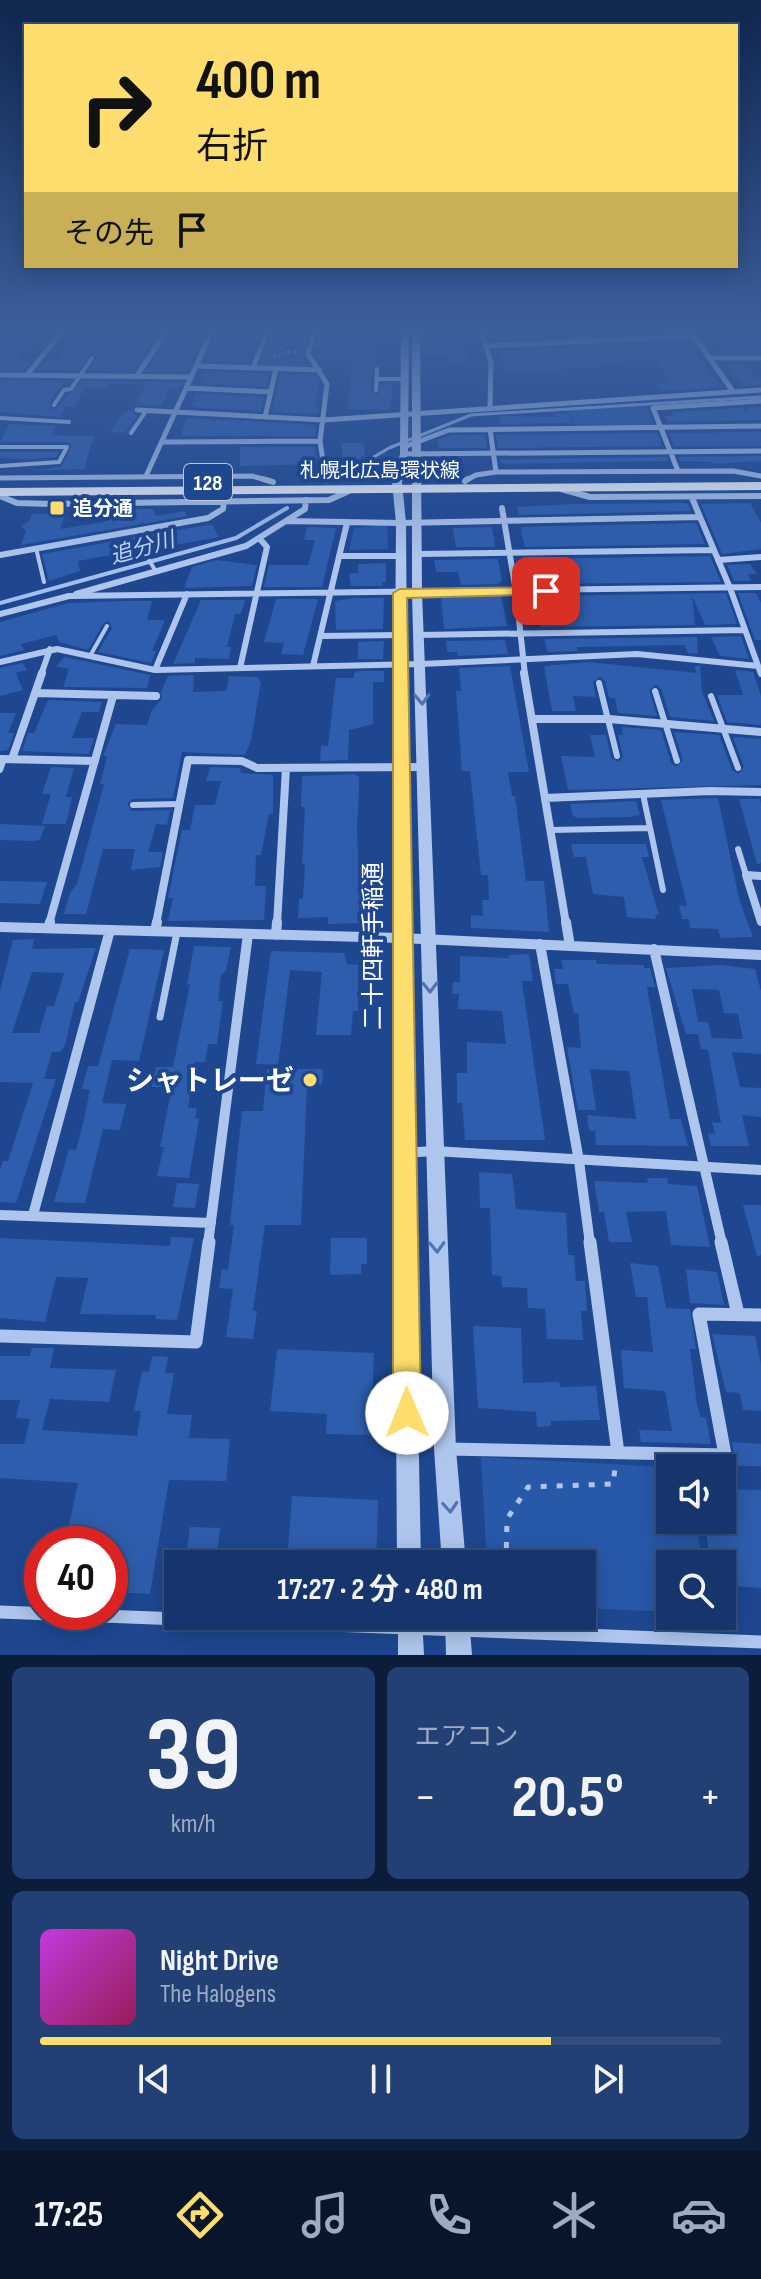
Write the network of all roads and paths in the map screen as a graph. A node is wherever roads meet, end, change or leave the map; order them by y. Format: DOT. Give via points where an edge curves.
graph roads {
  1 [pos="179,406"];
  2 [pos="268,406"];
  3 [pos="326,406"];
  4 [pos="404,406"];
  5 [pos="415,406"];
  6 [pos="501,406"];
  7 [pos="680,406"];
  8 [pos="490,407"];
  9 [pos="137,410"];
  10 [pos="146,411"];
  11 [pos="176,412"];
  12 [pos="404,414"];
  13 [pos="415,416"];
  14 [pos="265,417"];
  15 [pos="0,418"];
  16 [pos="324,420"];
  17 [pos="69,422"];
  18 [pos="761,426"];
  19 [pos="660,427"];
  20 [pos="490,429"];
  21 [pos="131,433"];
  22 [pos="415,440"];
  23 [pos="320,441"];
  24 [pos="162,442"];
  25 [pos="0,447"];
  26 [pos="406,447"];
  27 [pos="761,451"];
  28 [pos="670,452"];
  29 [pos="494,454"];
  30 [pos="0,466"];
  31 [pos="678,471"];
  32 [pos="496,472"];
  33 [pos="146,476"];
  34 [pos="761,477"];
  35 [pos="0,481"];
  36 [pos="465,481"];
  37 [pos="273,482"];
  38 [pos="326,482"];
  39 [pos="397,486"];
  40 [pos="416,486"];
  41 [pos="761,486"];
  42 [pos="561,489"];
  43 [pos="349,491"];
  44 [pos="0,494"];
  45 [pos="761,496"];
  46 [pos="692,498"];
  47 [pos="306,500"];
  48 [pos="224,501"];
  49 [pos="502,508"];
  50 [pos="700,517"];
  51 [pos="504,520"];
  52 [pos="286,521"];
  53 [pos="409,522"];
  54 [pos="347,523"];
  55 [pos="259,538"];
  56 [pos="36,548"];
  57 [pos="714,550"];
  58 [pos="144,552"];
  59 [pos="509,554"];
  60 [pos="0,555"];
  61 [pos="409,555"];
  62 [pos="339,556"];
  63 [pos="761,557"];
  64 [pos="718,560"];
  65 [pos="154,568"];
  66 [pos="44,582"];
  67 [pos="761,587"];
  68 [pos="730,588"];
  69 [pos="331,592"];
  70 [pos="516,592"];
  71 [pos="256,593"];
  72 [pos="408,593"];
  73 [pos="187,594"];
  74 [pos="69,596"];
  75 [pos="0,614"];
  76 [pos="107,626"];
  77 [pos="744,630"];
  78 [pos="518,634"];
  79 [pos="410,635"];
  80 [pos="321,636"];
  81 [pos="751,647"];
  82 [pos="761,647"];
  83 [pos="50,649"];
  84 [pos="90,656"];
  85 [pos="522,659"];
  86 [pos="0,662"];
  87 [pos="401,664"];
  88 [pos="421,664"];
  89 [pos="313,666"];
  90 [pos="240,668"];
  91 [pos="155,670"];
  92 [pos="759,670"];
  93 [pos="599,683"];
  94 [pos="655,691"];
  95 [pos="35,693"];
  96 [pos="113,696"];
  97 [pos="156,696"];
  98 [pos="711,696"];
  99 [pos="532,719"];
  100 [pos="609,719"];
  101 [pos="667,723"];
  102 [pos="722,728"];
  103 [pos="761,732"];
  104 [pos="617,756"];
  105 [pos="6,759"];
  106 [pos="95,761"];
  107 [pos="677,761"];
  108 [pos="423,767"];
  109 [pos="286,768"];
  110 [pos="738,768"];
  111 [pos="401,769"];
  112 [pos="0,770"];
  113 [pos="761,792"];
  114 [pos="643,794"];
  115 [pos="545,798"];
  116 [pos="180,804"];
  117 [pos="133,805"];
  118 [pos="650,828"];
  119 [pos="550,830"];
  120 [pos="738,849"];
  121 [pos="746,875"];
  122 [pos="761,876"];
  123 [pos="663,890"];
  124 [pos="761,922"];
  125 [pos="2,927"];
  126 [pos="48,928"];
  127 [pos="110,930"];
  128 [pos="155,931"];
  129 [pos="177,932"];
  130 [pos="248,934"];
  131 [pos="276,935"];
  132 [pos="401,938"];
  133 [pos="0,939"];
  134 [pos="428,939"];
  135 [pos="540,944"];
  136 [pos="570,946"];
  137 [pos="654,949"];
  138 [pos="761,955"];
  139 [pos="160,1017"];
  140 [pos="434,1151"];
  141 [pos="403,1153"];
  142 [pos="579,1161"];
  143 [pos="706,1168"];
  144 [pos="761,1170"];
  145 [pos="0,1215"];
  146 [pos="33,1215"];
  147 [pos="211,1223"];
  148 [pos="738,1314"];
  149 [pos="761,1315"];
  150 [pos="0,1336"];
  151 [pos="445,1449"];
  152 [pos="618,1453"];
  153 [pos="409,1550"];
  154 [pos="453,1550"];
  155 [pos="506,1550"];
  156 [pos="0,1612"];
  157 [pos="410,1634"];
  158 [pos="458,1634"];
  159 [pos="761,1642"];
  1 -- 11 [label="street"];
  2 -- 14 [label="street"];
  3 -- 16 [label="street"];
  4 -- 12 [label="street, 二十四軒手稲通"];
  5 -- 13 [label="street, 二十四軒手稲通"];
  6 -- 8 [label="street"];
  7 -- 19 [label="street" via="653,408"];
  8 -- 13 [label="street"];
  9 -- 10 [label="street"];
  10 -- 11 [label="street"];
  10 -- 21 [label="lane"];
  11 -- 14 [label="street"];
  11 -- 24 [label="street"];
  12 -- 13 [label="street"];
  12 -- 16 [label="street"];
  12 -- 26 [label="street, 二十四軒手稲通"];
  13 -- 22 [label="street, 二十四軒手稲通"];
  14 -- 16 [label="street"];
  15 -- 17 [label="lane"];
  16 -- 23 [label="street"];
  18 -- 19 [label="street"];
  19 -- 20 [label="street"];
  19 -- 28 [label="street"];
  20 -- 22 [label="street" via="449,430"];
  20 -- 29 [label="street"];
  22 -- 26 [label="street, 二十四軒手稲通"];
  23 -- 24 [label="street"];
  23 -- 38 [label="street"];
  24 -- 33 [label="street"];
  25 -- 30 [label="lane" via="67,447 59,462"];
  26 -- 29 [label="street"];
  26 -- 39 [label="street, 二十四軒手稲通"];
  26 -- 40 [label="street, 二十四軒手稲通"];
  27 -- 28 [label="street"];
  28 -- 29 [label="street"];
  28 -- 31 [label="street"];
  29 -- 32 [label="street"];
  31 -- 32 [label="street"];
  31 -- 34 [label="street"];
  32 -- 36 [label="street"];
  33 -- 35 [label="street"];
  33 -- 37 [label="street" via="252,476"];
  34 -- 36 [label="main road, 札幌北広島環状線 / 128"];
  35 -- 37 [label="main road, 札幌北広島環状線 / 128"];
  36 -- 40 [label="main road, 札幌北広島環状線 / 128"];
  37 -- 38 [label="main road, 札幌北広島環状線 / 128"];
  38 -- 39 [label="main road, 札幌北広島環状線 / 128"];
  39 -- 40 [label="main road, 札幌北広島環状線 / 128"];
  39 -- 43 [label="main road, 札幌北広島環状線 / 128"];
  39 -- 53 [label="street, 二十四軒手稲通"];
  40 -- 42 [label="main road, 札幌北広島環状線 / 128"];
  40 -- 53 [label="street, 二十四軒手稲通"];
  41 -- 42 [label="main road, 札幌北広島環状線 / 128"];
  42 -- 46 [label="street" via="590,497"];
  43 -- 44 [label="main road, 札幌北広島環状線 / 128"];
  43 -- 47 [label="street" via="329,500"];
  44 -- 48 [label="street" via="17,503"];
  45 -- 46 [label="street"];
  46 -- 50 [label="street"];
  47 -- 48 [label="street"];
  47 -- 52 [label="street" via="305,509"];
  48 -- 56 [label="street" via="223,509 208,518"];
  49 -- 51 [label="street"];
  50 -- 51 [label="street"];
  50 -- 57 [label="street"];
  51 -- 53 [label="street"];
  51 -- 59 [label="street"];
  52 -- 54 [label="street"];
  52 -- 55 [label="street"];
  53 -- 54 [label="street"];
  53 -- 61 [label="street, 二十四軒手稲通"];
  54 -- 62 [label="street"];
  55 -- 65 [label="street" via="246,546"];
  55 -- 71 [label="street" via="267,547"];
  56 -- 60 [label="street"];
  56 -- 66 [label="lane"];
  57 -- 59 [label="street"];
  57 -- 64 [label="street"];
  58 -- 65 [label="lane"];
  59 -- 61 [label="street"];
  59 -- 70 [label="street"];
  61 -- 62 [label="street"];
  61 -- 72 [label="street, 二十四軒手稲通"];
  62 -- 69 [label="street"];
  63 -- 64 [label="street"];
  64 -- 68 [label="street"];
  65 -- 74 [label="street"];
  67 -- 68 [label="street"];
  68 -- 70 [label="street"];
  68 -- 77 [label="street"];
  69 -- 71 [label="street"];
  69 -- 72 [label="street"];
  69 -- 80 [label="street"];
  70 -- 72 [label="street"];
  70 -- 78 [label="street"];
  71 -- 73 [label="street"];
  71 -- 90 [label="street"];
  72 -- 79 [label="street, 二十四軒手稲通"];
  73 -- 74 [label="street"];
  73 -- 91 [label="street"];
  74 -- 75 [label="street"];
  76 -- 84 [label="lane"];
  77 -- 78 [label="street"];
  77 -- 81 [label="street"];
  78 -- 79 [label="street"];
  78 -- 85 [label="street"];
  79 -- 80 [label="street"];
  79 -- 87 [label="street, 二十四軒手稲通"];
  79 -- 88 [label="street, 二十四軒手稲通"];
  80 -- 89 [label="street"];
  81 -- 82 [label="street"];
  81 -- 92 [label="street"];
  83 -- 84 [label="street"];
  83 -- 86 [label="street"];
  83 -- 95 [label="street"];
  84 -- 91 [label="street"];
  85 -- 88 [label="street"];
  85 -- 92 [label="street" via="637,654"];
  85 -- 99 [label="street"];
  87 -- 88 [label="street"];
  87 -- 89 [label="street"];
  87 -- 111 [label="street, 二十四軒手稲通"];
  88 -- 108 [label="street, 二十四軒手稲通, one-way"];
  89 -- 90 [label="street"];
  90 -- 91 [label="street"];
  93 -- 100 [label="lane"];
  94 -- 101 [label="lane"];
  95 -- 96 [label="street"];
  95 -- 105 [label="street"];
  96 -- 97 [label="street"];
  96 -- 106 [label="street"];
  98 -- 102 [label="lane"];
  99 -- 100 [label="street"];
  99 -- 115 [label="street"];
  100 -- 101 [label="street"];
  100 -- 104 [label="lane"];
  101 -- 102 [label="street"];
  101 -- 107 [label="lane"];
  102 -- 103 [label="street"];
  102 -- 110 [label="lane"];
  105 -- 106 [label="street"];
  105 -- 112 [label="lane"];
  106 -- 126 [label="street"];
  108 -- 111 [label="street"];
  108 -- 134 [label="street, 二十四軒手稲通"];
  109 -- 111 [label="street"];
  109 -- 116 [label="street" via="188,760"];
  109 -- 131 [label="street"];
  111 -- 132 [label="street, 二十四軒手稲通"];
  113 -- 114 [label="street"];
  114 -- 115 [label="street"];
  114 -- 118 [label="lane"];
  115 -- 119 [label="street"];
  116 -- 117 [label="lane"];
  116 -- 128 [label="street"];
  118 -- 119 [label="lane"];
  118 -- 123 [label="lane"];
  119 -- 136 [label="street"];
  120 -- 121 [label="lane"];
  121 -- 122 [label="street"];
  121 -- 124 [label="street"];
  125 -- 126 [label="street"];
  125 -- 133 [label="street"];
  126 -- 127 [label="street"];
  127 -- 128 [label="street"];
  127 -- 146 [label="street"];
  128 -- 129 [label="street"];
  129 -- 130 [label="street"];
  129 -- 139 [label="lane"];
  130 -- 131 [label="street"];
  130 -- 147 [label="street"];
  131 -- 132 [label="street"];
  132 -- 134 [label="street"];
  132 -- 141 [label="street, 二十四軒手稲通"];
  134 -- 135 [label="street"];
  134 -- 140 [label="street, 二十四軒手稲通, one-way"];
  135 -- 136 [label="street"];
  135 -- 142 [label="street"];
  136 -- 137 [label="street"];
  137 -- 138 [label="street"];
  137 -- 143 [label="street"];
  140 -- 141 [label="street"];
  140 -- 142 [label="street"];
  140 -- 151 [label="street, 二十四軒手稲通, one-way"];
  141 -- 153 [label="street, 二十四軒手稲通"];
  142 -- 143 [label="street"];
  142 -- 152 [label="street"];
  143 -- 144 [label="street"];
  143 -- 148 [label="street"];
  145 -- 146 [label="street"];
  146 -- 147 [label="street"];
  147 -- 150 [label="street" via="196,1342"];
  148 -- 149 [label="street"];
  148 -- 152 [label="street" via="699,1314 725,1455"];
  151 -- 152 [label="street"];
  151 -- 154 [label="street, 二十四軒手稲通, one-way"];
  152 -- 155 [label="path" via="613,1484 528,1487 507,1519"];
  156 -- 157 [label="street"];
  157 -- 158 [label="street"];
  158 -- 159 [label="street"];
}
